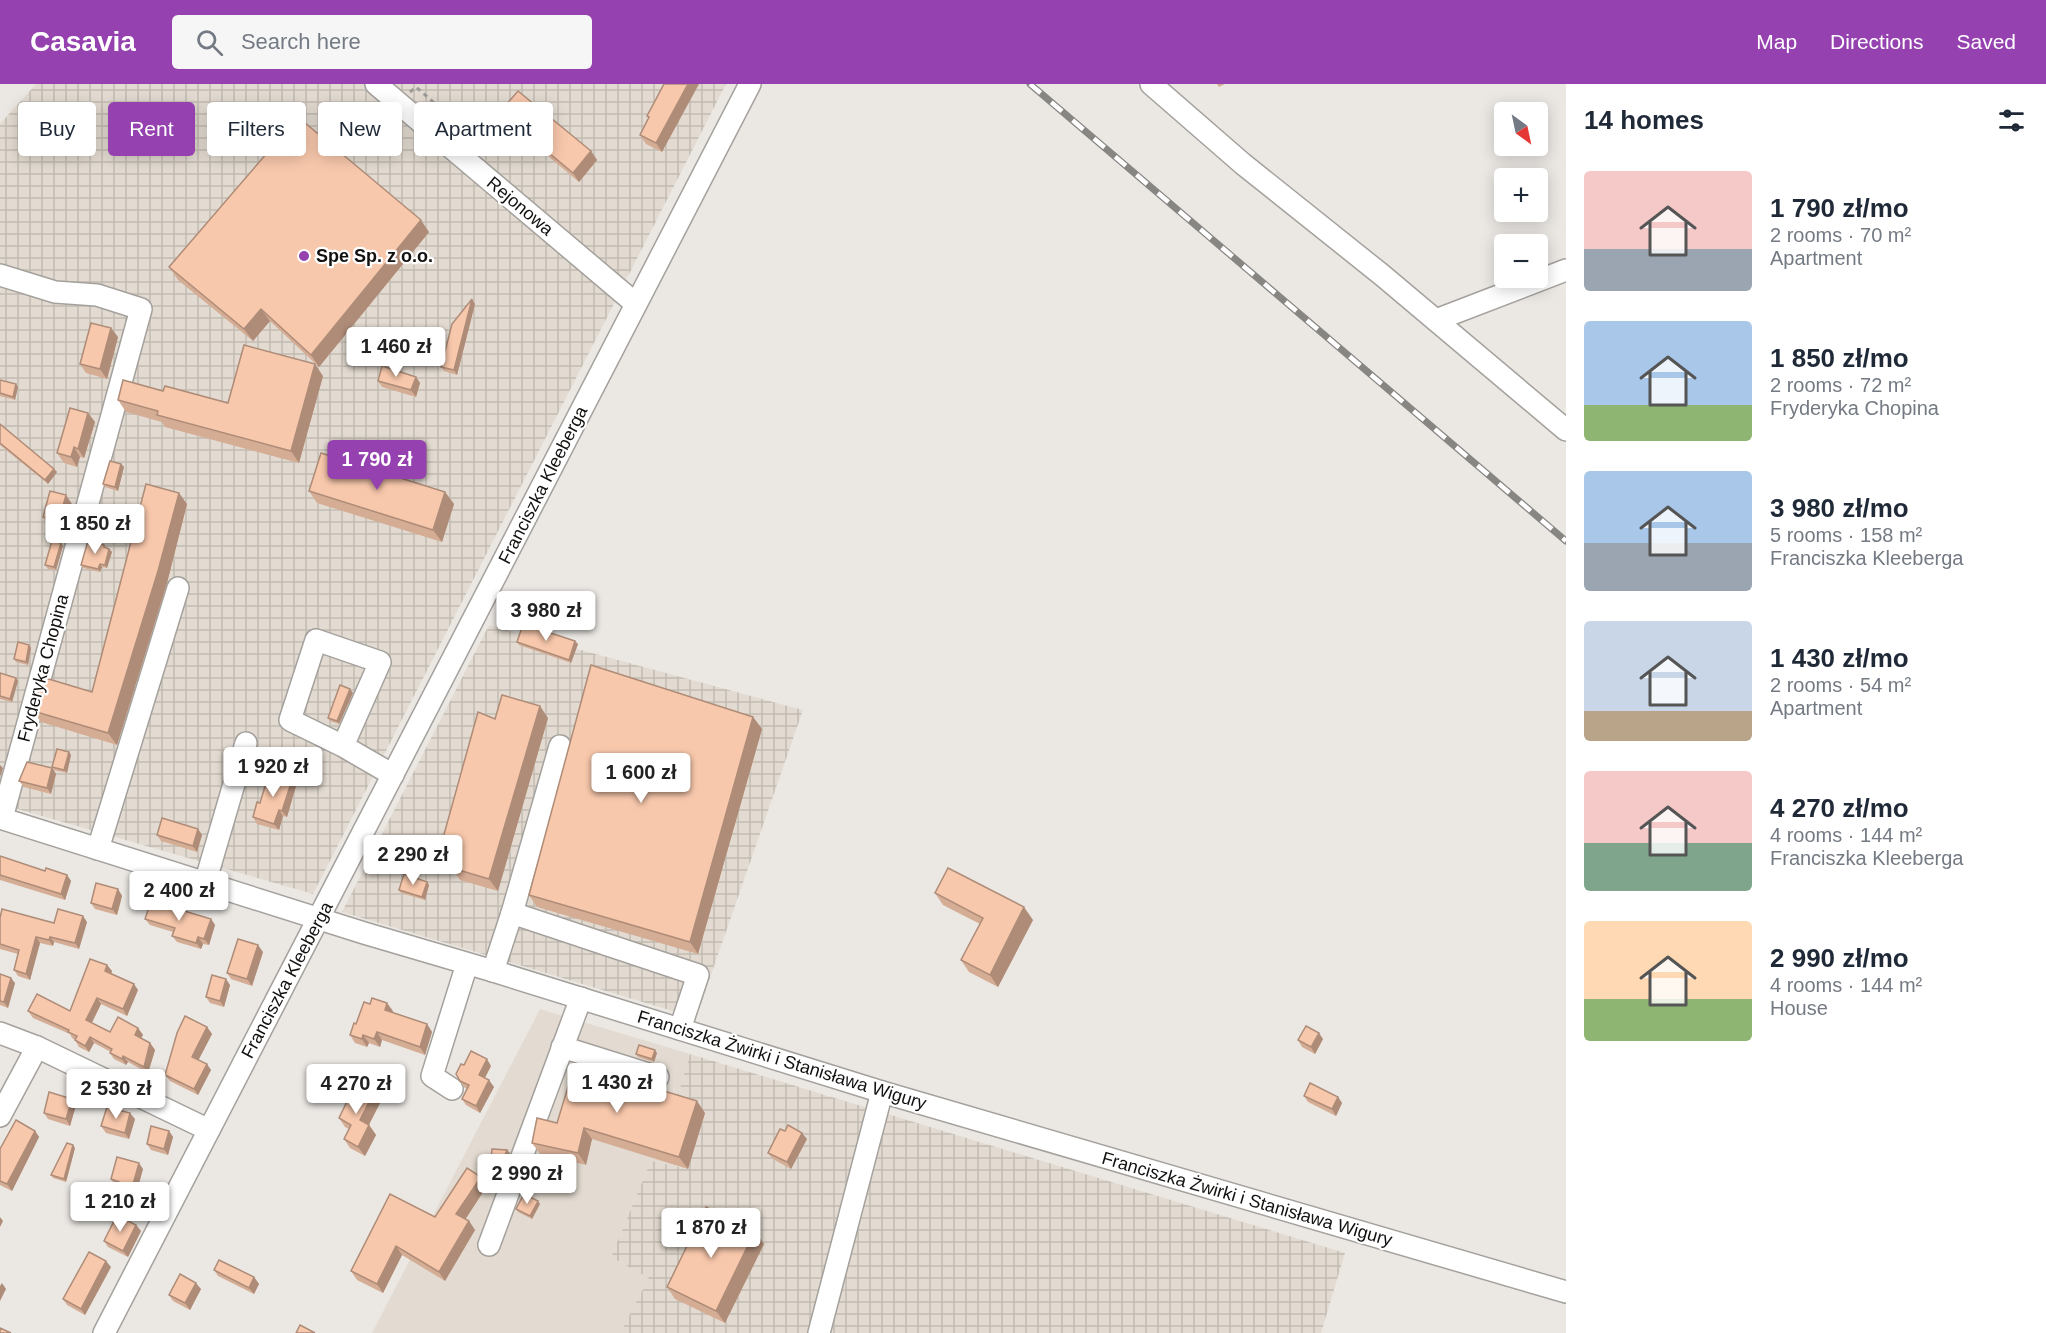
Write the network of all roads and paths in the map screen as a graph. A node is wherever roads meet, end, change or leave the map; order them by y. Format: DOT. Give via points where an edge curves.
graph roads {
  1 [pos="376,84"];
  2 [pos="750,84"];
  3 [pos="1151,84"];
  4 [pos="1566,270"];
  5 [pos="0,275"];
  6 [pos="636,304"];
  7 [pos="1436,320"];
  8 [pos="1566,430"];
  9 [pos="178,588"];
  10 [pos="246,743"];
  11 [pos="560,746"];
  12 [pos="343,747"];
  13 [pos="393,775"];
  14 [pos="1,818"];
  15 [pos="98,849"];
  16 [pos="206,883"];
  17 [pos="512,913"];
  18 [pos="319,918"];
  19 [pos="467,964"];
  20 [pos="493,970"];
  21 [pos="581,998"];
  22 [pos="680,1029"];
  23 [pos="0,1033"];
  24 [pos="37,1047"];
  25 [pos="562,1047"];
  26 [pos="658,1077"];
  27 [pos="452,1089"];
  28 [pos="882,1092"];
  29 [pos="0,1116"];
  30 [pos="209,1130"];
  31 [pos="489,1245"];
  32 [pos="1566,1292"];
  33 [pos="105,1333"];
  34 [pos="819,1333"];
  1 -- 6 [label="street, Rejonowa"];
  2 -- 6 [label="street, Franciszka Kleeberga"];
  3 -- 7 [label="street"];
  4 -- 7 [label="street"];
  5 -- 14 [label="street, Fryderyka Chopina" via="55,292 97,295 141,309"];
  6 -- 13 [label="street, Franciszka Kleeberga"];
  7 -- 8 [label="street"];
  9 -- 15 [label="street"];
  10 -- 16 [label="street"];
  11 -- 17 [label="street"];
  12 -- 12 [label="street" via="380,662 316,640 290,720"];
  12 -- 13 [label="street"];
  13 -- 18 [label="street, Franciszka Kleeberga"];
  14 -- 15 [label="street, Franciszka Żwirki i Stanisława Wigury"];
  15 -- 16 [label="street, Franciszka Żwirki i Stanisława Wigury"];
  16 -- 18 [label="street, Franciszka Żwirki i Stanisława Wigury"];
  17 -- 20 [label="street"];
  17 -- 22 [label="street" via="698,975"];
  18 -- 19 [label="street, Franciszka Żwirki i Stanisława Wigury"];
  18 -- 30 [label="street, Franciszka Kleeberga"];
  19 -- 20 [label="street, Franciszka Żwirki i Stanisława Wigury"];
  19 -- 27 [label="street" via="432,1076"];
  20 -- 21 [label="street, Franciszka Żwirki i Stanisława Wigury"];
  21 -- 22 [label="street, Franciszka Żwirki i Stanisława Wigury"];
  21 -- 25 [label="street"];
  22 -- 28 [label="street, Franciszka Żwirki i Stanisława Wigury"];
  23 -- 24 [label="street"];
  24 -- 29 [label="street"];
  24 -- 30 [label="street"];
  25 -- 26 [label="street"];
  25 -- 31 [label="street"];
  28 -- 32 [label="street, Franciszka Żwirki i Stanisława Wigury"];
  28 -- 34 [label="street"];
  30 -- 33 [label="street, Franciszka Kleeberga"];
}
